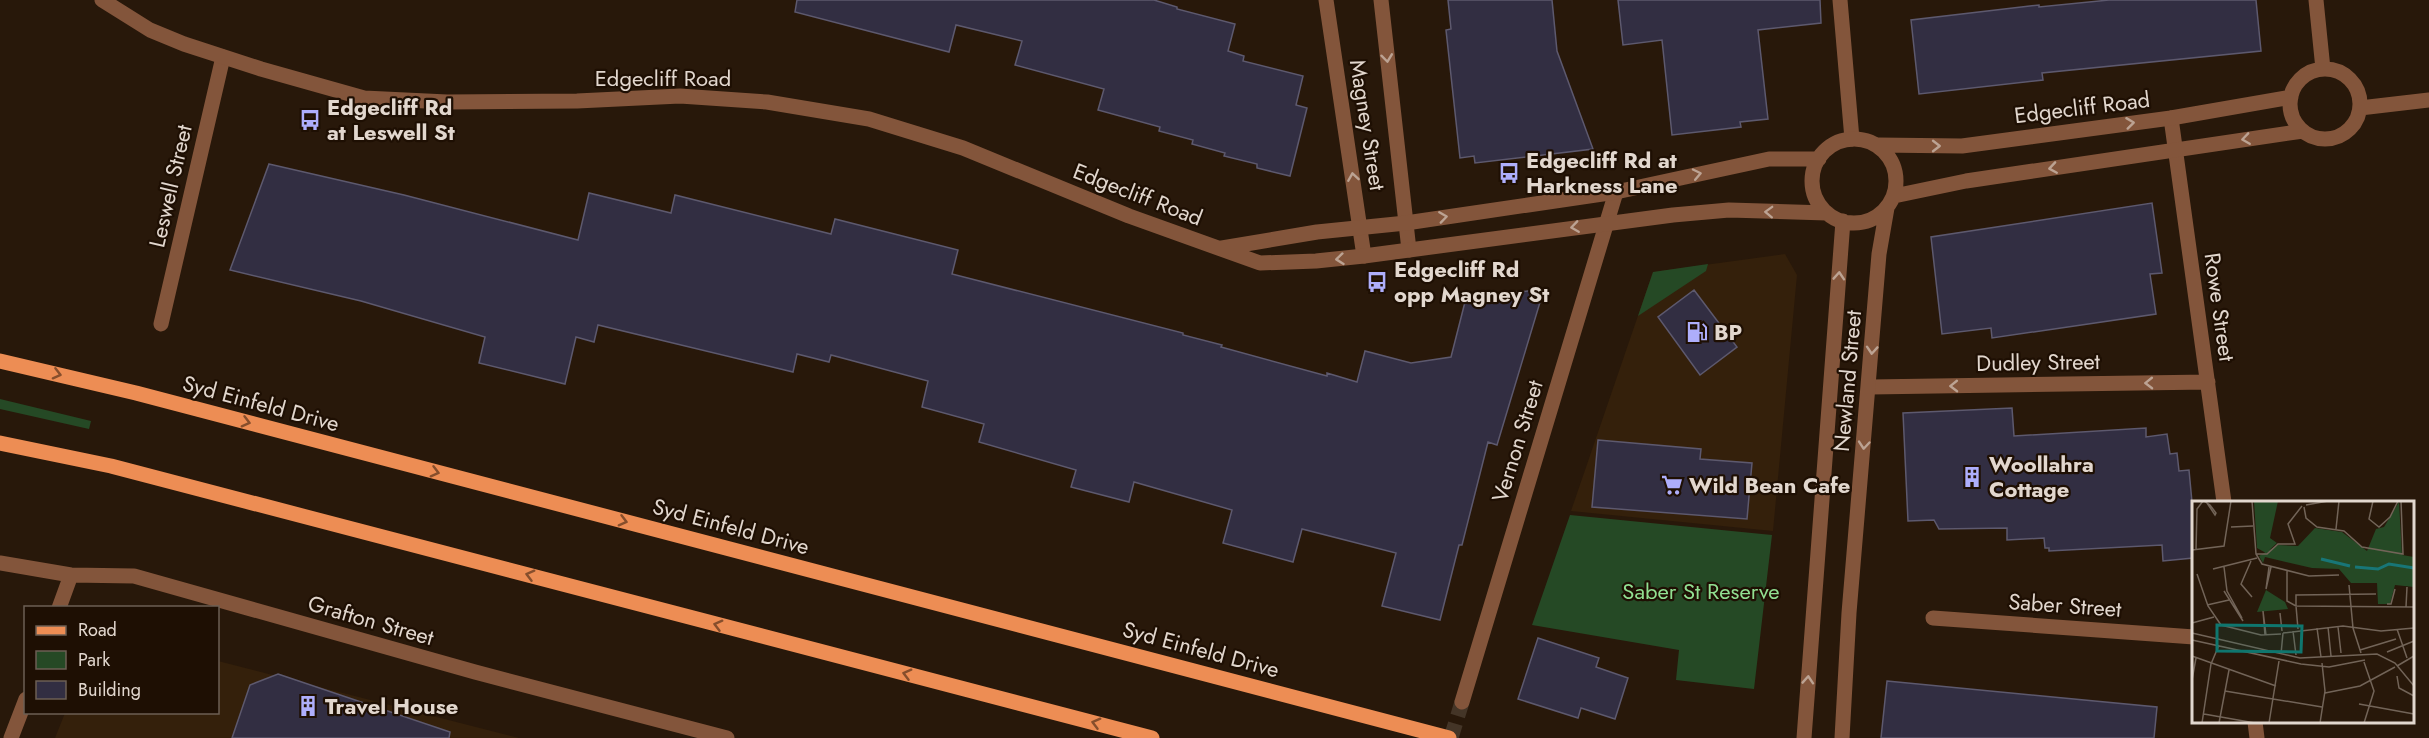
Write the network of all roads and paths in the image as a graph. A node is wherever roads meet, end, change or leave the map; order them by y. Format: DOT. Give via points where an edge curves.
graph roads {
  1 [pos="102,0"];
  2 [pos="1326,0"];
  3 [pos="1381,0"];
  4 [pos="1840,0"];
  5 [pos="2316,0"];
  6 [pos="223,57"];
  7 [pos="2323,69"];
  8 [pos="2290,97"];
  9 [pos="2429,100"];
  10 [pos="2360,108"];
  11 [pos="2171,118"];
  12 [pos="2304,131"];
  13 [pos="1852,139"];
  14 [pos="1878,146"];
  15 [pos="2176,149"];
  16 [pos="1819,159"];
  17 [pos="1616,192"];
  18 [pos="1890,202"];
  19 [pos="1827,213"];
  20 [pos="1843,221"];
  21 [pos="1406,223"];
  22 [pos="1607,223"];
  23 [pos="1360,228"];
  24 [pos="1219,248"];
  25 [pos="1409,250"];
  26 [pos="1364,256"];
  27 [pos="161,324"];
  28 [pos="0,361"];
  29 [pos="2208,382"];
  30 [pos="1870,387"];
  31 [pos="0,443"];
  32 [pos="2224,501"];
  33 [pos="0,563"];
  34 [pos="71,575"];
  35 [pos="60,606"];
  36 [pos="1933,618"];
  37 [pos="2192,637"];
  38 [pos="1462,702"];
  39 [pos="24,704"];
  40 [pos="2255,723"];
  41 [pos="11,738"];
  42 [pos="727,738"];
  43 [pos="1152,738"];
  44 [pos="1449,738"];
  45 [pos="1803,738"];
  46 [pos="1842,738"];
  47 [pos="2257,738"];
  1 -- 6 [label="street, Edgecliff Road" via="150,30"];
  23 -- 2 [label="street, Magney Street, one-way"];
  3 -- 21 [label="street, Magney Street, one-way"];
  4 -- 13 [label="street"];
  5 -- 7 [label="street"];
  6 -- 24 [label="street, Edgecliff Road" via="364,98 447,102 680,96 767,102 869,119 963,148"];
  6 -- 27 [label="street, Leswell Street"];
  7 -- 8 [label="street" via="2308,72"];
  7 -- 10 [label="street" via="2349,78 2360,97"];
  8 -- 11 [label="street, Edgecliff Road"];
  8 -- 12 [label="street" via="2292,116"];
  9 -- 10 [label="street"];
  10 -- 12 [label="street" via="2351,127 2334,138 2312,136"];
  14 -- 11 [label="street, Edgecliff Road, one-way" via="1962,146"];
  11 -- 15 [label="street, Rowe Street"];
  12 -- 15 [label="street, one-way"];
  13 -- 14 [label="street"];
  13 -- 16 [label="street" via="1827,148"];
  14 -- 18 [label="street" via="1893,163 1897,185"];
  15 -- 18 [label="street, one-way" via="1966,181"];
  15 -- 29 [label="street, Rowe Street"];
  17 -- 16 [label="street, Edgecliff Road, one-way" via="1768,159"];
  16 -- 19 [label="street" via="1812,181 1819,204"];
  21 -- 17 [label="street, Edgecliff Road, one-way"];
  17 -- 22 [label="street, Vernon Street"];
  18 -- 20 [label="street" via="1878,216 1867,221"];
  18 -- 30 [label="street, Newland Street, one-way" via="1879,254"];
  19 -- 20 [label="street"];
  19 -- 22 [label="street, Edgecliff Road, one-way" via="1729,210"];
  45 -- 20 [label="street, Newland Street, one-way"];
  21 -- 23 [label="street, Edgecliff Road"];
  21 -- 25 [label="street, Magney Street"];
  22 -- 25 [label="street, Edgecliff Road, one-way"];
  22 -- 38 [label="street, Vernon Street"];
  23 -- 24 [label="street, Edgecliff Road"];
  23 -- 26 [label="street, Magney Street"];
  26 -- 24 [label="street, Edgecliff Road, one-way" via="1260,263"];
  25 -- 26 [label="street, Edgecliff Road"];
  28 -- 44 [label="main road, Syd Einfeld Drive, one-way" via="159,399"];
  29 -- 30 [label="street, Dudley Street, one-way"];
  29 -- 32 [label="street, Rowe Street"];
  30 -- 46 [label="street, Newland Street, one-way"];
  43 -- 31 [label="main road, one-way" via="111,466"];
  33 -- 34 [label="street, Grafton Street"];
  34 -- 35 [label="street"];
  34 -- 42 [label="street, Grafton Street" via="134,576"];
  36 -- 37 [label="street, Saber Street"];
  39 -- 41 [label="street"];
  40 -- 47 [label="street"];
}
